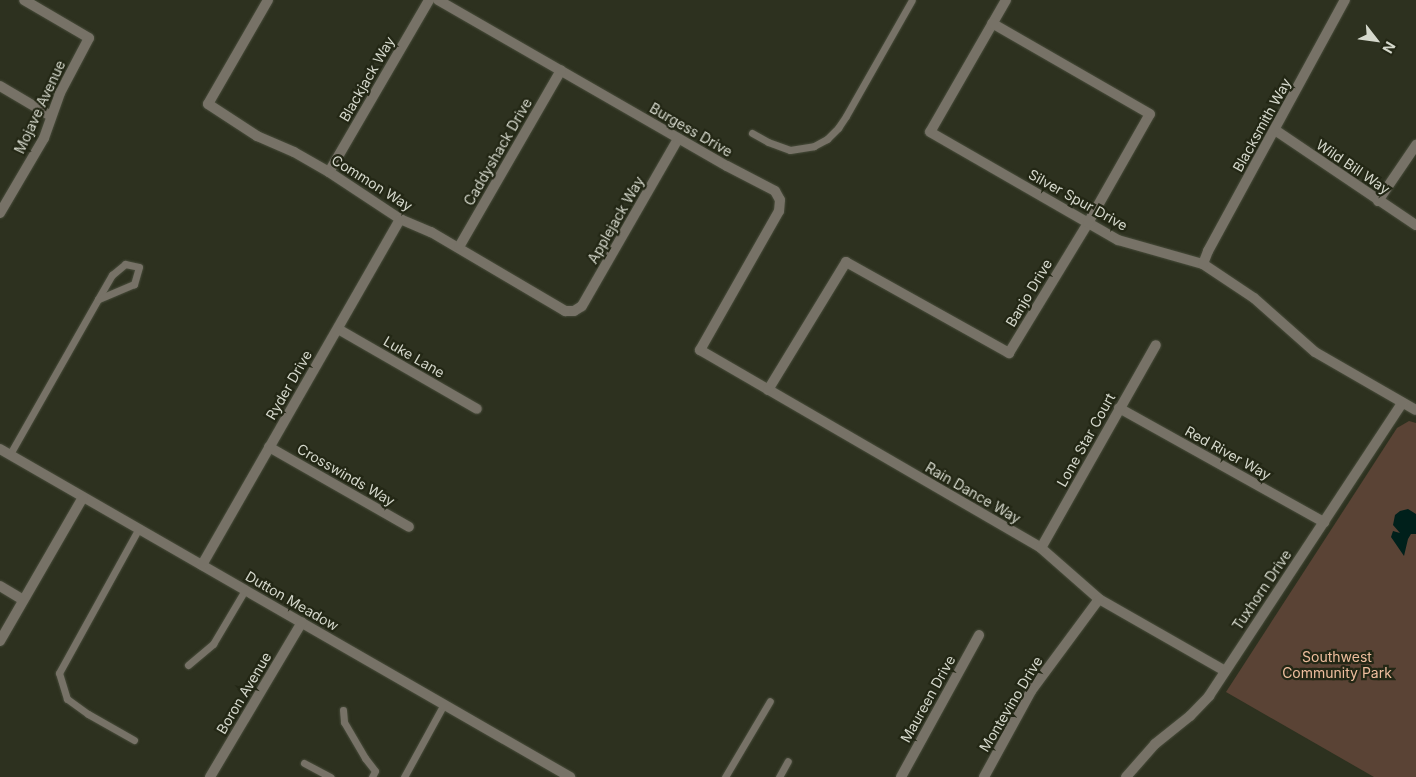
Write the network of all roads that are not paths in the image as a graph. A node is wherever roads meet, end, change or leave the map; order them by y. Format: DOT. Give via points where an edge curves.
graph roads {
  1 [pos="24,0"];
  2 [pos="268,0"];
  3 [pos="429,0"];
  4 [pos="438,0"];
  5 [pos="912,0"];
  6 [pos="1006,0"];
  7 [pos="1345,0"];
  8 [pos="992,23"];
  9 [pos="561,70"];
  10 [pos="0,86"];
  11 [pos="51,116"];
  12 [pos="1275,130"];
  13 [pos="752,133"];
  14 [pos="678,139"];
  15 [pos="1416,145"];
  16 [pos="330,172"];
  17 [pos="1378,201"];
  18 [pos="0,213"];
  19 [pos="400,219"];
  20 [pos="1088,223"];
  21 [pos="1416,225"];
  22 [pos="459,248"];
  23 [pos="1203,264"];
  24 [pos="98,299"];
  25 [pos="574,311"];
  26 [pos="338,329"];
  27 [pos="1156,345"];
  28 [pos="700,350"];
  29 [pos="768,390"];
  30 [pos="1402,403"];
  31 [pos="1119,408"];
  32 [pos="477,409"];
  33 [pos="1416,410"];
  34 [pos="269,447"];
  35 [pos="0,449"];
  36 [pos="10,454"];
  37 [pos="83,496"];
  38 [pos="1324,522"];
  39 [pos="409,527"];
  40 [pos="139,528"];
  41 [pos="1041,548"];
  42 [pos="202,565"];
  43 [pos="0,586"];
  44 [pos="245,590"];
  45 [pos="1099,599"];
  46 [pos="23,600"];
  47 [pos="302,622"];
  48 [pos="980,635"];
  49 [pos="0,641"];
  50 [pos="188,665"];
  51 [pos="1225,671"];
  52 [pos="770,700"];
  53 [pos="444,704"];
  54 [pos="343,710"];
  55 [pos="134,740"];
  56 [pos="788,761"];
  57 [pos="304,763"];
  58 [pos="567,776"];
  59 [pos="210,777"];
  60 [pos="330,777"];
  61 [pos="372,777"];
  62 [pos="404,777"];
  63 [pos="725,777"];
  64 [pos="779,777"];
  65 [pos="901,777"];
  66 [pos="984,777"];
  67 [pos="1126,777"];
  1 -- 11 [label="street, Mojave Avenue" via="89,38"];
  2 -- 16 [label="street, Common Way" via="208,104 257,136"];
  3 -- 16 [label="street, Blackjack Way"];
  4 -- 9 [label="street, Burgess Drive"];
  5 -- 13 [label="lane" via="873,61 838,128 814,146 790,150"];
  6 -- 8 [label="street"];
  7 -- 12 [label="street, Blacksmith Way"];
  8 -- 20 [label="street, Silver Spur Drive" via="930,132"];
  8 -- 20 [label="street, Banjo Drive" via="1150,114"];
  9 -- 14 [label="street, Burgess Drive"];
  9 -- 22 [label="street, Caddyshack Drive"];
  10 -- 11 [label="street"];
  11 -- 18 [label="street, Mojave Avenue" via="44,138"];
  12 -- 17 [label="street, Wild Bill Way"];
  12 -- 23 [label="street, Blacksmith Way"];
  14 -- 25 [label="street, Applejack Way" via="582,306"];
  14 -- 28 [label="street, Burgess Drive" via="768,186 780,200 774,223"];
  15 -- 17 [label="street"];
  16 -- 19 [label="street, Common Way"];
  17 -- 21 [label="street, Wild Bill Way"];
  19 -- 22 [label="street, Common Way"];
  19 -- 26 [label="street, Ryder Drive"];
  20 -- 23 [label="street, Silver Spur Drive" via="1118,240"];
  20 -- 29 [label="street, Banjo Drive" via="1009,353 846,262"];
  22 -- 25 [label="street, Common Way" via="556,308"];
  23 -- 30 [label="street, Silver Spur Drive" via="1254,298 1315,352"];
  24 -- 24 [label="lane" via="112,275 125,264 139,267 134,284"];
  24 -- 36 [label="lane"];
  26 -- 32 [label="street, Luke Lane"];
  26 -- 34 [label="street, Ryder Drive"];
  27 -- 31 [label="street, Lone Star Court"];
  28 -- 29 [label="street, Rain Dance Way"];
  29 -- 41 [label="street, Rain Dance Way"];
  30 -- 33 [label="street, Silver Spur Drive"];
  30 -- 38 [label="street, Tuxhorn Drive"];
  31 -- 38 [label="street, Red River Way"];
  31 -- 41 [label="street, Lone Star Court"];
  34 -- 39 [label="street, Crosswinds Way"];
  34 -- 42 [label="street, Ryder Drive"];
  35 -- 36 [label="street, Dutton Meadow"];
  36 -- 37 [label="street, Dutton Meadow"];
  37 -- 40 [label="street, Dutton Meadow"];
  37 -- 46 [label="street"];
  38 -- 51 [label="street, Tuxhorn Drive"];
  40 -- 42 [label="street, Dutton Meadow"];
  40 -- 55 [label="lane" via="59,673 67,699"];
  41 -- 45 [label="street, Rain Dance Way"];
  42 -- 44 [label="street, Dutton Meadow"];
  43 -- 46 [label="street"];
  44 -- 47 [label="street, Dutton Meadow"];
  44 -- 50 [label="lane" via="213,644"];
  45 -- 51 [label="street, Rain Dance Way"];
  45 -- 66 [label="street, Montevino Drive" via="1032,690"];
  46 -- 49 [label="street"];
  47 -- 53 [label="street, Dutton Meadow"];
  47 -- 59 [label="street, Boron Avenue"];
  48 -- 65 [label="street, Maureen Drive"];
  51 -- 67 [label="street, Tuxhorn Drive" via="1209,696 1155,744"];
  52 -- 63 [label="lane"];
  53 -- 58 [label="street, Dutton Meadow"];
  53 -- 62 [label="lane"];
  54 -- 61 [label="lane" via="344,722 375,771"];
  56 -- 64 [label="lane"];
  57 -- 60 [label="lane"];
}
